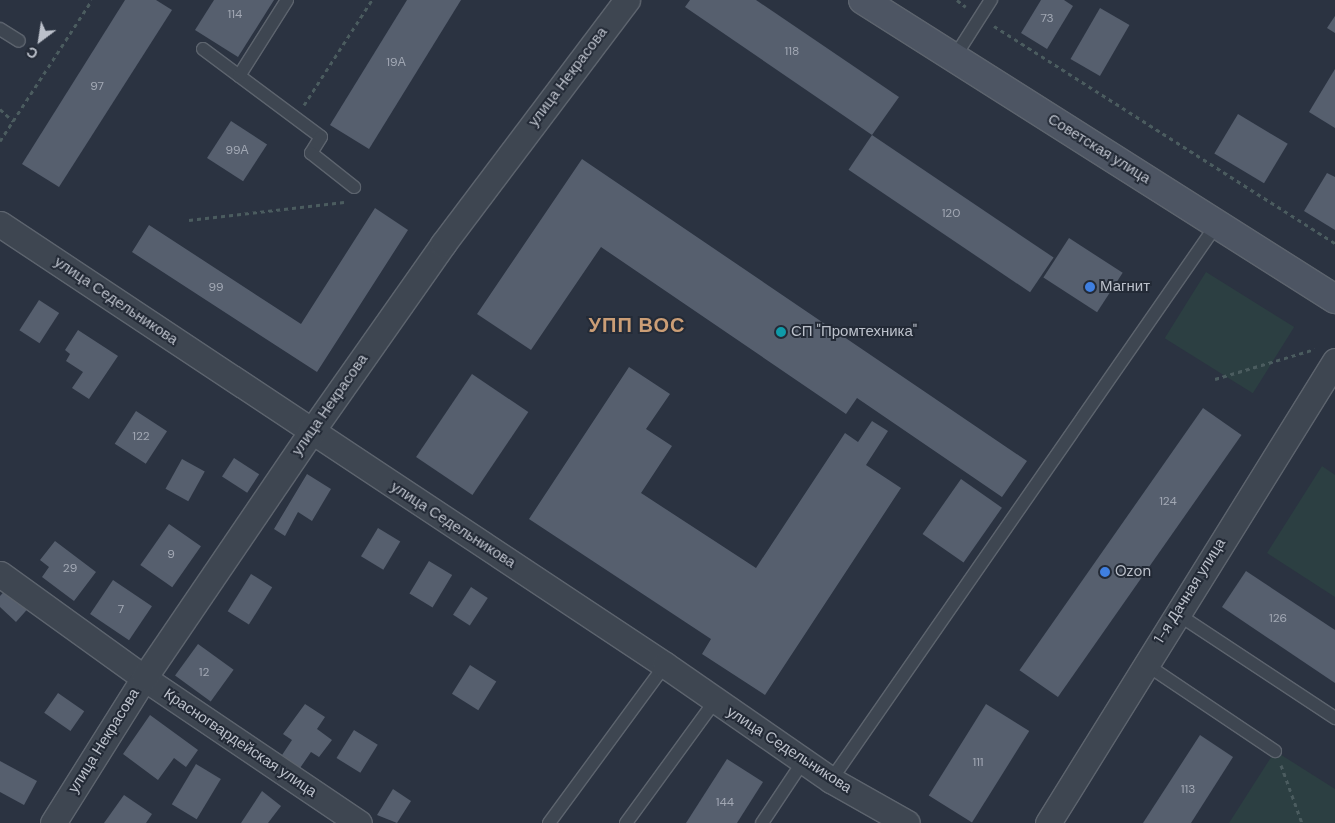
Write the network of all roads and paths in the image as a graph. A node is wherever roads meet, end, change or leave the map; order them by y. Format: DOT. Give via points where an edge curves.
graph roads {
  1 [pos="92,0"];
  2 [pos="287,0"];
  3 [pos="372,0"];
  4 [pos="863,0"];
  5 [pos="991,0"];
  6 [pos="622,2"];
  7 [pos="980,16"];
  8 [pos="0,29"];
  9 [pos="19,41"];
  10 [pos="203,49"];
  11 [pos="954,58"];
  12 [pos="239,76"];
  13 [pos="0,109"];
  14 [pos="295,118"];
  15 [pos="13,121"];
  16 [pos="0,141"];
  17 [pos="354,187"];
  18 [pos="344,202"];
  19 [pos="189,220"];
  20 [pos="0,224"];
  21 [pos="1217,224"];
  22 [pos="1335,243"];
  23 [pos="1335,299"];
  24 [pos="1330,354"];
  25 [pos="1215,379"];
  26 [pos="311,432"];
  27 [pos="0,574"];
  28 [pos="1176,613"];
  29 [pos="1144,663"];
  30 [pos="666,665"];
  31 [pos="144,678"];
  32 [pos="715,701"];
  33 [pos="1335,718"];
  34 [pos="1275,751"];
  35 [pos="804,760"];
  36 [pos="831,780"];
  37 [pos="53,823"];
  38 [pos="359,823"];
  39 [pos="550,823"];
  40 [pos="626,823"];
  41 [pos="762,823"];
  42 [pos="907,823"];
  43 [pos="1048,823"];
  44 [pos="1302,823"];
  1 -- 15 [label="path"];
  2 -- 12 [label="lane"];
  3 -- 14 [label="path"];
  4 -- 11 [label="main road, Советская улица"];
  5 -- 7 [label="lane"];
  6 -- 26 [label="street, улица Некрасова" via="443,244"];
  7 -- 11 [label="lane"];
  7 -- 22 [label="path"];
  8 -- 9 [label="lane"];
  10 -- 12 [label="lane"];
  11 -- 21 [label="main road, Советская улица"];
  12 -- 14 [label="lane"];
  13 -- 15 [label="path"];
  14 -- 17 [label="lane" via="321,138 311,153"];
  15 -- 16 [label="path"];
  18 -- 19 [label="path"];
  20 -- 26 [label="street, улица Седельникова"];
  21 -- 23 [label="main road, Советская улица"];
  21 -- 36 [label="lane"];
  24 -- 25 [label="path"];
  24 -- 28 [label="street, 1-я Дачная улица"];
  26 -- 30 [label="street, улица Седельникова"];
  26 -- 31 [label="street, улица Некрасова"];
  27 -- 31 [label="street, Красногвардейская улица"];
  28 -- 29 [label="street, 1-я Дачная улица"];
  28 -- 33 [label="lane"];
  29 -- 34 [label="lane"];
  29 -- 43 [label="street, 1-я Дачная улица"];
  30 -- 32 [label="street, улица Седельникова"];
  30 -- 39 [label="lane"];
  31 -- 37 [label="street, улица Некрасова"];
  31 -- 38 [label="street, Красногвардейская улица"];
  32 -- 35 [label="street, улица Седельникова"];
  32 -- 40 [label="lane"];
  34 -- 44 [label="path"];
  35 -- 36 [label="street, улица Седельникова"];
  35 -- 41 [label="lane"];
  36 -- 42 [label="street, улица Седельникова"];
}
